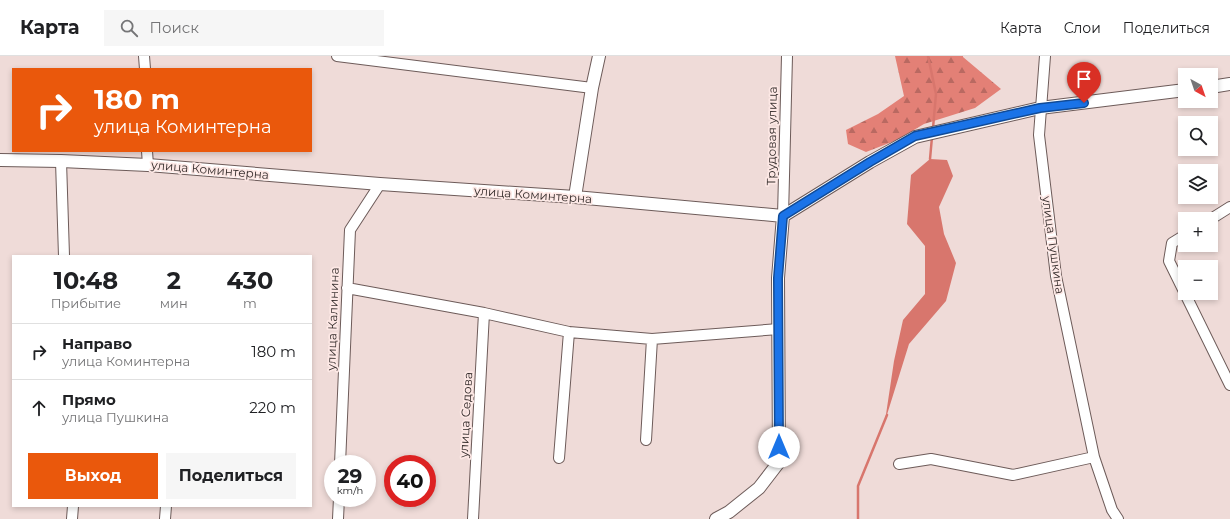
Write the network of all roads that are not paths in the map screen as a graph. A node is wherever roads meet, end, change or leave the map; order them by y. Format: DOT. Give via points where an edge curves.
graph roads {
  1 [pos="144,56"];
  2 [pos="337,56"];
  3 [pos="599,56"];
  4 [pos="787,56"];
  5 [pos="1045,56"];
  6 [pos="145,68"];
  7 [pos="1230,84"];
  8 [pos="1218,86"];
  9 [pos="592,88"];
  10 [pos="1178,91"];
  11 [pos="1040,108"];
  12 [pos="147,152"];
  13 [pos="0,160"];
  14 [pos="62,161"];
  15 [pos="148,165"];
  16 [pos="380,184"];
  17 [pos="575,197"];
  18 [pos="1230,207"];
  19 [pos="1218,215"];
  20 [pos="783,216"];
  21 [pos="1178,240"];
  22 [pos="64,255"];
  23 [pos="347,288"];
  24 [pos="484,313"];
  25 [pos="779,329"];
  26 [pos="569,332"];
  27 [pos="652,339"];
  28 [pos="1230,386"];
  29 [pos="646,440"];
  30 [pos="340,455"];
  31 [pos="1094,457"];
  32 [pos="559,458"];
  33 [pos="899,464"];
  34 [pos="72,507"];
  35 [pos="166,507"];
  36 [pos="339,507"];
  37 [pos="72,519"];
  38 [pos="165,519"];
  39 [pos="338,519"];
  40 [pos="473,519"];
  41 [pos="716,519"];
  42 [pos="1118,519"];
  1 -- 6 [label="street"];
  2 -- 9 [label="street"];
  3 -- 9 [label="street"];
  4 -- 20 [label="street, Трудовая улица"];
  5 -- 11 [label="street, улица Пушкина"];
  7 -- 8 [label="street"];
  9 -- 17 [label="street"];
  10 -- 11 [label="street"];
  11 -- 20 [label="street" via="915,136"];
  11 -- 31 [label="street, улица Пушкина" via="1039,135 1056,276"];
  12 -- 15 [label="street"];
  13 -- 14 [label="street, улица Коминтерна"];
  14 -- 15 [label="street, улица Коминтерна"];
  14 -- 22 [label="street"];
  15 -- 16 [label="street, улица Коминтерна"];
  16 -- 17 [label="street, улица Коминтерна"];
  16 -- 23 [label="street, улица Калинина" via="350,230"];
  17 -- 20 [label="street, улица Коминтерна"];
  18 -- 19 [label="street"];
  20 -- 25 [label="street" via="778,278"];
  21 -- 28 [label="street" via="1172,244 1169,261"];
  23 -- 24 [label="street"];
  23 -- 30 [label="street, улица Калинина"];
  24 -- 26 [label="street"];
  24 -- 40 [label="street, улица Седова"];
  25 -- 27 [label="street"];
  25 -- 41 [label="street" via="779,462 759,488"];
  26 -- 27 [label="street"];
  26 -- 32 [label="street"];
  27 -- 29 [label="street"];
  31 -- 33 [label="street" via="1013,475 931,459"];
  31 -- 42 [label="street, улица Пушкина" via="1112,510"];
  34 -- 37 [label="street"];
  35 -- 38 [label="street"];
  36 -- 39 [label="street"];
}
